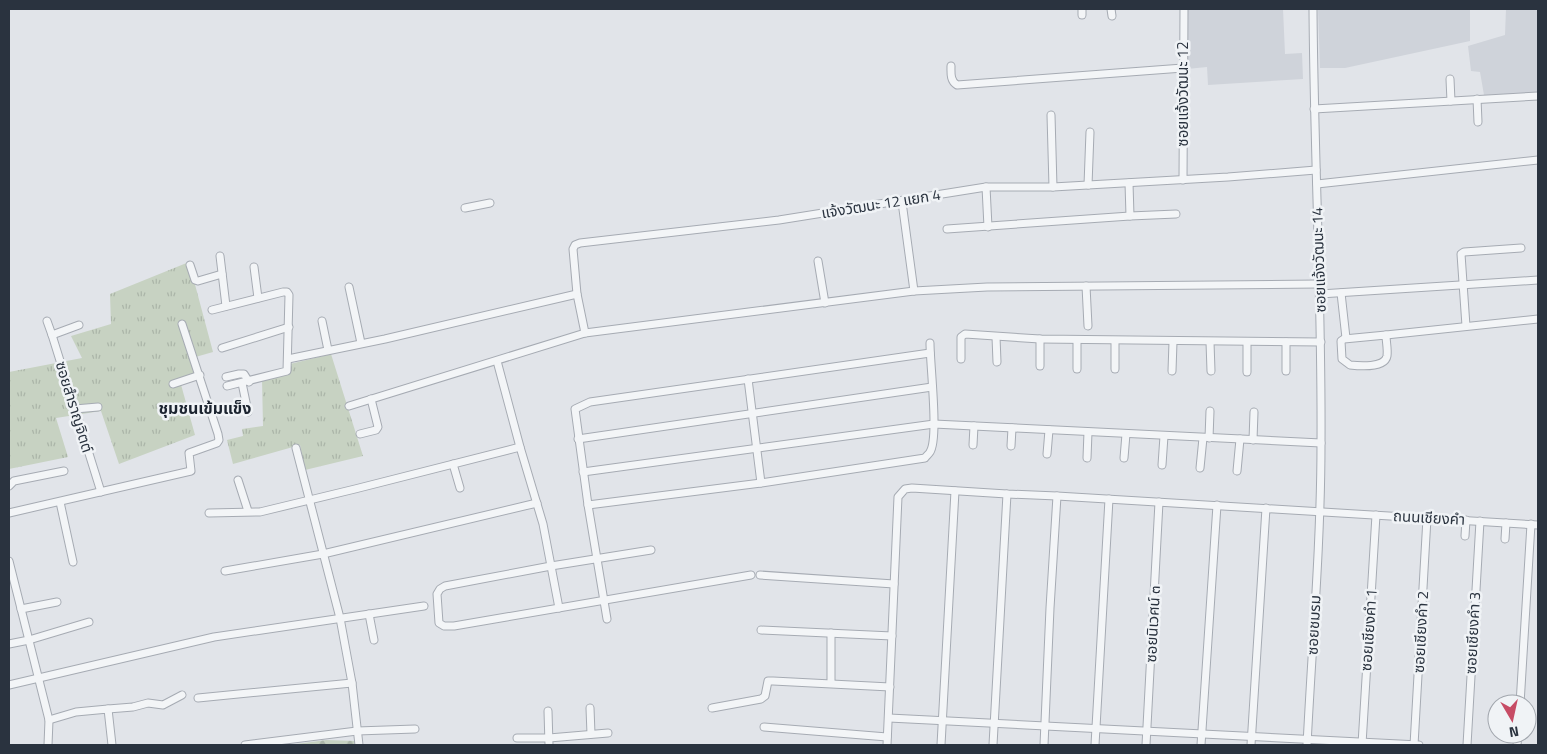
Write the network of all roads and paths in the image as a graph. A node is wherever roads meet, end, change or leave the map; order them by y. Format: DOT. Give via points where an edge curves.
graph roads {
  1 [pos="1184,9"];
  2 [pos="1313,9"];
  3 [pos="951,66"];
  4 [pos="1183,68"];
  5 [pos="1450,79"];
  6 [pos="1538,96"];
  7 [pos="1477,99"];
  8 [pos="1451,101"];
  9 [pos="1314,109"];
  10 [pos="1051,115"];
  11 [pos="1478,122"];
  12 [pos="1090,132"];
  13 [pos="1538,160"];
  14 [pos="1316,170"];
  15 [pos="1183,180"];
  16 [pos="1129,182"];
  17 [pos="1317,184"];
  18 [pos="1088,185"];
  19 [pos="986,187"];
  20 [pos="1053,187"];
  21 [pos="902,202"];
  22 [pos="490,203"];
  23 [pos="465,208"];
  24 [pos="1176,214"];
  25 [pos="1130,216"];
  26 [pos="988,226"];
  27 [pos="947,229"];
  28 [pos="1521,248"];
  29 [pos="220,256"];
  30 [pos="818,261"];
  31 [pos="190,266"];
  32 [pos="254,267"];
  33 [pos="222,274"];
  34 [pos="1538,280"];
  35 [pos="1319,284"];
  36 [pos="1463,284"];
  37 [pos="1086,286"];
  38 [pos="349,287"];
  39 [pos="914,291"];
  40 [pos="1341,293"];
  41 [pos="578,294"];
  42 [pos="1320,294"];
  43 [pos="258,298"];
  44 [pos="825,303"];
  45 [pos="226,306"];
  46 [pos="212,310"];
  47 [pos="1538,319"];
  48 [pos="46,321"];
  49 [pos="322,321"];
  50 [pos="182,324"];
  51 [pos="79,325"];
  52 [pos="1088,326"];
  53 [pos="1466,326"];
  54 [pos="288,327"];
  55 [pos="585,333"];
  56 [pos="52,335"];
  57 [pos="1386,335"];
  58 [pos="996,337"];
  59 [pos="1346,338"];
  60 [pos="1040,339"];
  61 [pos="1077,340"];
  62 [pos="1115,341"];
  63 [pos="1173,342"];
  64 [pos="1210,342"];
  65 [pos="1247,342"];
  66 [pos="1286,342"];
  67 [pos="1321,342"];
  68 [pos="361,343"];
  69 [pos="930,343"];
  70 [pos="222,348"];
  71 [pos="328,350"];
  72 [pos="930,353"];
  73 [pos="288,359"];
  74 [pos="960,359"];
  75 [pos="497,360"];
  76 [pos="997,362"];
  77 [pos="1040,366"];
  78 [pos="1078,369"];
  79 [pos="1115,369"];
  80 [pos="1172,371"];
  81 [pos="1210,371"];
  82 [pos="1286,371"];
  83 [pos="1247,372"];
  84 [pos="200,375"];
  85 [pos="226,377"];
  86 [pos="748,379"];
  87 [pos="245,383"];
  88 [pos="173,384"];
  89 [pos="227,386"];
  90 [pos="932,387"];
  91 [pos="371,400"];
  92 [pos="349,406"];
  93 [pos="98,407"];
  94 [pos="75,409"];
  95 [pos="1210,411"];
  96 [pos="248,412"];
  97 [pos="1254,412"];
  98 [pos="752,413"];
  99 [pos="934,424"];
  100 [pos="974,426"];
  101 [pos="1012,428"];
  102 [pos="1048,430"];
  103 [pos="1088,432"];
  104 [pos="360,434"];
  105 [pos="1126,434"];
  106 [pos="1164,436"];
  107 [pos="1206,438"];
  108 [pos="578,440"];
  109 [pos="1240,440"];
  110 [pos="1253,440"];
  111 [pos="1321,444"];
  112 [pos="973,445"];
  113 [pos="1011,446"];
  114 [pos="520,447"];
  115 [pos="296,448"];
  116 [pos="756,448"];
  117 [pos="1047,454"];
  118 [pos="1087,458"];
  119 [pos="1124,458"];
  120 [pos="453,464"];
  121 [pos="1162,464"];
  122 [pos="1200,468"];
  123 [pos="64,471"];
  124 [pos="1237,471"];
  125 [pos="583,472"];
  126 [pos="238,480"];
  127 [pos="761,483"];
  128 [pos="9,486"];
  129 [pos="460,488"];
  130 [pos="955,491"];
  131 [pos="101,492"];
  132 [pos="1007,494"];
  133 [pos="1057,496"];
  134 [pos="1109,499"];
  135 [pos="309,500"];
  136 [pos="60,502"];
  137 [pos="1159,502"];
  138 [pos="538,503"];
  139 [pos="588,505"];
  140 [pos="1217,505"];
  141 [pos="1266,508"];
  142 [pos="248,511"];
  143 [pos="1320,511"];
  144 [pos="9,513"];
  145 [pos="209,514"];
  146 [pos="1376,515"];
  147 [pos="1427,518"];
  148 [pos="1466,520"];
  149 [pos="1480,521"];
  150 [pos="1506,523"];
  151 [pos="1535,524"];
  152 [pos="1465,536"];
  153 [pos="1505,539"];
  154 [pos="651,550"];
  155 [pos="323,554"];
  156 [pos="598,559"];
  157 [pos="9,561"];
  158 [pos="73,562"];
  159 [pos="551,566"];
  160 [pos="225,571"];
  161 [pos="751,574"];
  162 [pos="760,575"];
  163 [pos="894,584"];
  164 [pos="604,599"];
  165 [pos="57,602"];
  166 [pos="424,606"];
  167 [pos="559,608"];
  168 [pos="20,609"];
  169 [pos="369,614"];
  170 [pos="340,618"];
  171 [pos="607,619"];
  172 [pos="89,622"];
  173 [pos="761,630"];
  174 [pos="831,633"];
  175 [pos="892,636"];
  176 [pos="29,640"];
  177 [pos="374,640"];
  178 [pos="9,644"];
  179 [pos="39,679"];
  180 [pos="352,683"];
  181 [pos="831,683"];
  182 [pos="9,685"];
  183 [pos="890,687"];
  184 [pos="1521,694"];
  185 [pos="182,695"];
  186 [pos="198,698"];
  187 [pos="590,708"];
  188 [pos="712,708"];
  189 [pos="108,709"];
  190 [pos="548,711"];
  191 [pos="889,718"];
  192 [pos="49,720"];
  193 [pos="942,720"];
  194 [pos="995,724"];
  195 [pos="1045,725"];
  196 [pos="764,727"];
  197 [pos="415,729"];
  198 [pos="1096,729"];
  199 [pos="357,731"];
  200 [pos="1147,731"];
  201 [pos="608,733"];
  202 [pos="591,734"];
  203 [pos="1202,734"];
  204 [pos="887,737"];
  205 [pos="1252,737"];
  206 [pos="516,738"];
  207 [pos="549,742"];
  208 [pos="1307,743"];
  209 [pos="1362,743"];
  210 [pos="48,745"];
  211 [pos="112,745"];
  212 [pos="245,745"];
  213 [pos="359,745"];
  214 [pos="887,745"];
  215 [pos="941,745"];
  216 [pos="994,745"];
  217 [pos="1044,745"];
  218 [pos="1095,745"];
  219 [pos="1146,745"];
  220 [pos="1201,745"];
  221 [pos="1251,745"];
  222 [pos="1414,745"];
  223 [pos="1419,745"];
  224 [pos="1467,745"];
  1 -- 4 [label="street, ซอยแจ้งวัฒนะ 12"];
  2 -- 9 [label="street, ซอยแจ้งวัฒนะ 14"];
  3 -- 4 [label="street" via="953,82 957,85"];
  4 -- 15 [label="street, ซอยแจ้งวัฒนะ 12"];
  5 -- 8 [label="street"];
  6 -- 7 [label="street"];
  7 -- 8 [label="street"];
  7 -- 11 [label="street"];
  8 -- 9 [label="street"];
  9 -- 14 [label="street, ซอยแจ้งวัฒนะ 14"];
  10 -- 20 [label="street"];
  12 -- 18 [label="street"];
  13 -- 17 [label="street"];
  14 -- 15 [label="street, แจ้งวัฒนะ 12 แยก 4"];
  14 -- 17 [label="street, ซอยแจ้งวัฒนะ 14"];
  15 -- 16 [label="street, แจ้งวัฒนะ 12 แยก 4"];
  16 -- 18 [label="street, แจ้งวัฒนะ 12 แยก 4"];
  16 -- 25 [label="street"];
  17 -- 35 [label="street, ซอยแจ้งวัฒนะ 14"];
  18 -- 20 [label="street, แจ้งวัฒนะ 12 แยก 4"];
  19 -- 20 [label="street, แจ้งวัฒนะ 12 แยก 4"];
  19 -- 21 [label="street, แจ้งวัฒนะ 12 แยก 4"];
  19 -- 26 [label="street"];
  21 -- 39 [label="street"];
  21 -- 41 [label="street, แจ้งวัฒนะ 12 แยก 4" via="580,243 573,249"];
  22 -- 23 [label="street"];
  24 -- 25 [label="street"];
  25 -- 26 [label="street"];
  26 -- 27 [label="street"];
  28 -- 36 [label="street" via="1462,252"];
  29 -- 33 [label="street"];
  30 -- 44 [label="street"];
  31 -- 33 [label="street" via="198,281"];
  32 -- 43 [label="street"];
  33 -- 45 [label="street"];
  34 -- 36 [label="street"];
  35 -- 37 [label="street"];
  35 -- 42 [label="street, ซอยแจ้งวัฒนะ 14"];
  36 -- 40 [label="street"];
  36 -- 53 [label="street"];
  37 -- 39 [label="street"];
  37 -- 52 [label="street"];
  38 -- 68 [label="street"];
  39 -- 44 [label="street"];
  40 -- 42 [label="street"];
  40 -- 59 [label="street"];
  41 -- 55 [label="street"];
  41 -- 68 [label="street"];
  42 -- 67 [label="street, ซอยแจ้งวัฒนะ 14"];
  43 -- 45 [label="street"];
  43 -- 54 [label="street" via="287,292"];
  44 -- 55 [label="street"];
  45 -- 46 [label="street"];
  47 -- 53 [label="street"];
  48 -- 56 [label="street, ซอยสำราญจิตต์"];
  49 -- 71 [label="street"];
  50 -- 84 [label="street"];
  51 -- 56 [label="street"];
  53 -- 57 [label="street"];
  54 -- 70 [label="street"];
  54 -- 73 [label="street"];
  55 -- 75 [label="street"];
  56 -- 94 [label="street, ซอยสำราญจิตต์"];
  57 -- 59 [label="street"];
  57 -- 59 [label="street" via="1386,359 1372,365 1350,366 1344,362 1341,341"];
  58 -- 60 [label="street"];
  58 -- 74 [label="street" via="963,335"];
  58 -- 76 [label="street"];
  60 -- 61 [label="street"];
  60 -- 77 [label="street"];
  61 -- 62 [label="street"];
  61 -- 78 [label="street"];
  62 -- 63 [label="street"];
  62 -- 79 [label="street"];
  63 -- 64 [label="street"];
  63 -- 80 [label="street"];
  64 -- 65 [label="street"];
  64 -- 81 [label="street"];
  65 -- 66 [label="street"];
  65 -- 83 [label="street"];
  66 -- 67 [label="street"];
  66 -- 82 [label="street"];
  67 -- 111 [label="street, ซอยแจ้งวัฒนะ 14"];
  68 -- 71 [label="street"];
  69 -- 72 [label="street"];
  71 -- 73 [label="street"];
  72 -- 86 [label="street"];
  72 -- 90 [label="street"];
  73 -- 87 [label="street" via="284,373"];
  75 -- 91 [label="street"];
  75 -- 114 [label="street"];
  84 -- 88 [label="street"];
  84 -- 131 [label="street" via="220,440 189,453 191,471"];
  85 -- 87 [label="street" via="244,374"];
  86 -- 98 [label="street"];
  86 -- 108 [label="street" via="582,404 575,409"];
  87 -- 89 [label="street"];
  87 -- 96 [label="street"];
  90 -- 98 [label="street"];
  90 -- 99 [label="street"];
  91 -- 92 [label="street"];
  91 -- 104 [label="street" via="378,427"];
  93 -- 94 [label="street"];
  94 -- 131 [label="street, ซอยสำราญจิตต์"];
  95 -- 107 [label="street"];
  97 -- 110 [label="street"];
  98 -- 108 [label="street"];
  98 -- 116 [label="street"];
  99 -- 100 [label="street"];
  99 -- 116 [label="street"];
  99 -- 127 [label="street" via="930,453 924,458"];
  100 -- 101 [label="street"];
  100 -- 112 [label="street"];
  101 -- 102 [label="street"];
  101 -- 113 [label="street"];
  102 -- 103 [label="street"];
  102 -- 117 [label="street"];
  103 -- 105 [label="street"];
  103 -- 118 [label="street"];
  105 -- 106 [label="street"];
  105 -- 119 [label="street"];
  106 -- 107 [label="street"];
  106 -- 121 [label="street"];
  107 -- 109 [label="street"];
  107 -- 122 [label="street"];
  108 -- 125 [label="street"];
  109 -- 110 [label="street"];
  109 -- 124 [label="street"];
  110 -- 111 [label="street"];
  111 -- 143 [label="street, ซอยแจ้งวัฒนะ 14"];
  114 -- 120 [label="street"];
  114 -- 138 [label="street"];
  115 -- 135 [label="street"];
  116 -- 125 [label="street"];
  116 -- 127 [label="street"];
  120 -- 129 [label="street"];
  120 -- 135 [label="street"];
  123 -- 128 [label="street" via="14,481"];
  125 -- 139 [label="street"];
  126 -- 142 [label="street"];
  127 -- 139 [label="street"];
  130 -- 132 [label="street, ถนนเชียงคำ"];
  130 -- 163 [label="street, ถนนเชียงคำ" via="912,488 901,492 898,497"];
  130 -- 193 [label="street"];
  131 -- 136 [label="street"];
  132 -- 133 [label="street, ถนนเชียงคำ"];
  132 -- 194 [label="street"];
  133 -- 134 [label="street, ถนนเชียงคำ"];
  133 -- 195 [label="street"];
  134 -- 137 [label="street, ถนนเชียงคำ"];
  134 -- 198 [label="street"];
  135 -- 142 [label="street" via="260,512"];
  135 -- 155 [label="street"];
  136 -- 144 [label="street"];
  136 -- 158 [label="street"];
  137 -- 140 [label="street, ถนนเชียงคำ"];
  137 -- 200 [label="street, ซอยนิเวศน์ ๓"];
  138 -- 155 [label="street"];
  138 -- 159 [label="street"];
  139 -- 156 [label="street"];
  140 -- 141 [label="street, ถนนเชียงคำ"];
  140 -- 203 [label="street"];
  141 -- 143 [label="street, ถนนเชียงคำ"];
  141 -- 205 [label="street"];
  142 -- 145 [label="street"];
  143 -- 146 [label="street, ถนนเชียงคำ"];
  143 -- 208 [label="street, ซอยชมรม"];
  146 -- 147 [label="street, ถนนเชียงคำ"];
  146 -- 209 [label="street, ซอยเชียงคำ 1"];
  147 -- 148 [label="street, ถนนเชียงคำ"];
  147 -- 222 [label="street, ซอยเชียงคำ 2"];
  148 -- 149 [label="street, ถนนเชียงคำ"];
  148 -- 152 [label="street"];
  149 -- 150 [label="street, ถนนเชียงคำ"];
  149 -- 224 [label="street, ซอยเชียงคำ 3"];
  150 -- 151 [label="street, ถนนเชียงคำ"];
  150 -- 153 [label="street"];
  151 -- 184 [label="street"];
  154 -- 156 [label="street"];
  155 -- 160 [label="street"];
  155 -- 170 [label="street"];
  156 -- 159 [label="street"];
  156 -- 164 [label="street"];
  157 -- 168 [label="street"];
  159 -- 167 [label="street"];
  159 -- 167 [label="street" via="445,586 436,594 439,623 454,626"];
  161 -- 164 [label="street"];
  162 -- 163 [label="street"];
  163 -- 175 [label="street"];
  164 -- 167 [label="street"];
  164 -- 171 [label="street"];
  165 -- 168 [label="street"];
  166 -- 169 [label="street"];
  168 -- 176 [label="street"];
  169 -- 170 [label="street"];
  169 -- 177 [label="street"];
  170 -- 179 [label="street" via="202,639"];
  170 -- 180 [label="street"];
  172 -- 176 [label="street"];
  173 -- 174 [label="street"];
  174 -- 175 [label="street"];
  174 -- 181 [label="street"];
  175 -- 183 [label="street"];
  176 -- 178 [label="street"];
  176 -- 179 [label="street"];
  179 -- 182 [label="street"];
  179 -- 192 [label="street"];
  180 -- 186 [label="street"];
  180 -- 199 [label="street"];
  181 -- 183 [label="street"];
  181 -- 188 [label="street" via="768,681 765,696 761,699"];
  183 -- 191 [label="street"];
  185 -- 189 [label="street" via="163,705 148,703"];
  187 -- 202 [label="street"];
  189 -- 192 [label="street" via="76,712"];
  189 -- 211 [label="street"];
  190 -- 207 [label="street"];
  191 -- 193 [label="street"];
  191 -- 204 [label="street"];
  192 -- 210 [label="street"];
  193 -- 194 [label="street"];
  193 -- 215 [label="street"];
  194 -- 195 [label="street"];
  194 -- 216 [label="street"];
  195 -- 198 [label="street"];
  195 -- 217 [label="street"];
  196 -- 204 [label="street"];
  197 -- 199 [label="street"];
  198 -- 200 [label="street"];
  198 -- 218 [label="street"];
  199 -- 212 [label="street"];
  199 -- 213 [label="street"];
  200 -- 203 [label="street"];
  200 -- 219 [label="street, ซอยนิเวศน์ ๓"];
  201 -- 202 [label="street"];
  202 -- 207 [label="street"];
  203 -- 205 [label="street"];
  203 -- 220 [label="street"];
  204 -- 214 [label="street"];
  205 -- 208 [label="street"];
  205 -- 221 [label="street"];
  206 -- 207 [label="street"];
  208 -- 209 [label="street"];
  209 -- 222 [label="street"];
  222 -- 223 [label="street"];
}
